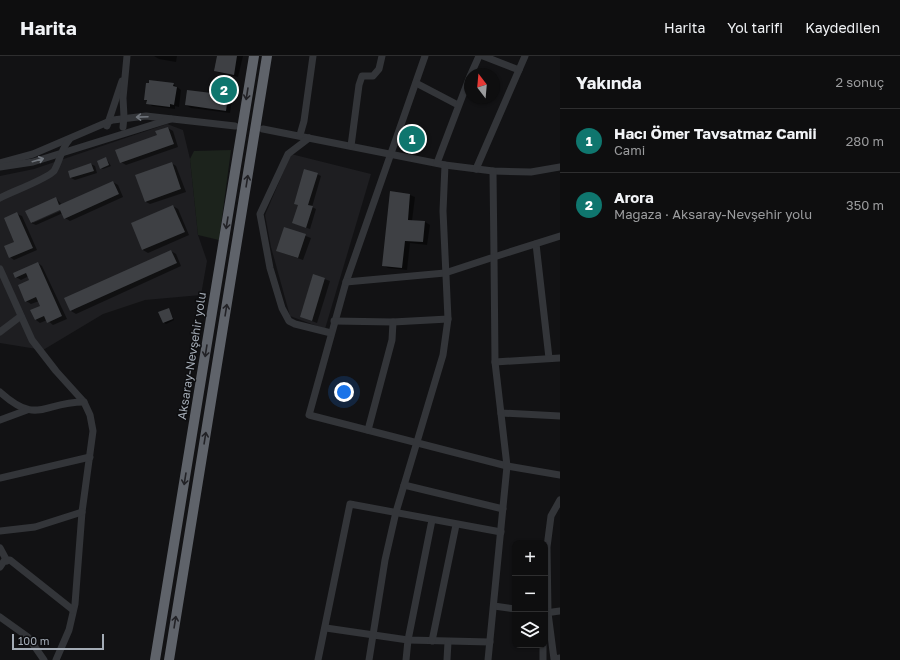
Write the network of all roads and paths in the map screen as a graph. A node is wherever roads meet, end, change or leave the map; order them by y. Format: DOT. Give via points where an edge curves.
graph roads {
  1 [pos="127,56"];
  2 [pos="254,56"];
  3 [pos="267,56"];
  4 [pos="313,56"];
  5 [pos="382,56"];
  6 [pos="425,56"];
  7 [pos="478,56"];
  8 [pos="483,56"];
  9 [pos="525,56"];
  10 [pos="473,68"];
  11 [pos="519,70"];
  12 [pos="124,73"];
  13 [pos="416,83"];
  14 [pos="464,90"];
  15 [pos="458,105"];
  16 [pos="124,117"];
  17 [pos="171,119"];
  18 [pos="109,123"];
  19 [pos="235,126"];
  20 [pos="123,127"];
  21 [pos="263,129"];
  22 [pos="300,135"];
  23 [pos="117,136"];
  24 [pos="309,138"];
  25 [pos="69,140"];
  26 [pos="351,146"];
  27 [pos="60,154"];
  28 [pos="390,154"];
  29 [pos="437,162"];
  30 [pos="0,163"];
  31 [pos="445,165"];
  32 [pos="0,167"];
  33 [pos="560,167"];
  34 [pos="476,169"];
  35 [pos="493,171"];
  36 [pos="0,198"];
  37 [pos="560,236"];
  38 [pos="536,244"];
  39 [pos="494,257"];
  40 [pos="0,269"];
  41 [pos="445,273"];
  42 [pos="346,282"];
  43 [pos="21,316"];
  44 [pos="448,319"];
  45 [pos="334,321"];
  46 [pos="393,322"];
  47 [pos="0,332"];
  48 [pos="331,333"];
  49 [pos="549,358"];
  50 [pos="560,358"];
  51 [pos="495,362"];
  52 [pos="0,392"];
  53 [pos="84,402"];
  54 [pos="27,410"];
  55 [pos="501,413"];
  56 [pos="560,416"];
  57 [pos="0,420"];
  58 [pos="368,430"];
  59 [pos="417,443"];
  60 [pos="90,457"];
  61 [pos="507,466"];
  62 [pos="559,474"];
  63 [pos="0,478"];
  64 [pos="404,485"];
  65 [pos="560,500"];
  66 [pos="503,509"];
  67 [pos="82,512"];
  68 [pos="396,512"];
  69 [pos="432,520"];
  70 [pos="456,525"];
  71 [pos="0,531"];
  72 [pos="501,532"];
  73 [pos="0,548"];
  74 [pos="7,561"];
  75 [pos="0,567"];
  76 [pos="494,606"];
  77 [pos="512,609"];
  78 [pos="73,610"];
  79 [pos="560,611"];
  80 [pos="546,612"];
  81 [pos="548,613"];
  82 [pos="0,617"];
  83 [pos="548,624"];
  84 [pos="326,628"];
  85 [pos="372,635"];
  86 [pos="408,640"];
  87 [pos="432,641"];
  88 [pos="448,642"];
  89 [pos="490,642"];
  90 [pos="543,648"];
  91 [pos="560,658"];
  92 [pos="44,660"];
  93 [pos="56,660"];
  94 [pos="156,660"];
  95 [pos="169,660"];
  96 [pos="318,660"];
  97 [pos="369,660"];
  98 [pos="406,660"];
  99 [pos="447,660"];
  100 [pos="488,660"];
  101 [pos="542,660"];
  1 -- 12 [label="street"];
  2 -- 94 [label="highway, Aksaray-Nevşehir yolu, one-way"];
  95 -- 3 [label="highway, one-way"];
  4 -- 22 [label="street"];
  5 -- 26 [label="street" via="379,70 373,76 362,76"];
  6 -- 13 [label="street"];
  7 -- 10 [label="street"];
  8 -- 11 [label="street"];
  9 -- 11 [label="street"];
  11 -- 34 [label="street"];
  12 -- 16 [label="street"];
  12 -- 18 [label="street"];
  13 -- 15 [label="street"];
  13 -- 28 [label="street"];
  14 -- 15 [label="street"];
  15 -- 29 [label="street"];
  17 -- 16 [label="street, one-way"];
  16 -- 18 [label="street"];
  16 -- 20 [label="street"];
  17 -- 19 [label="street"];
  17 -- 23 [label="street"];
  18 -- 20 [label="street" via="118,121"];
  18 -- 23 [label="street" via="109,134"];
  18 -- 25 [label="street"];
  20 -- 23 [label="street" via="122,133"];
  21 -- 22 [label="street"];
  22 -- 24 [label="street"];
  23 -- 27 [label="street"];
  24 -- 26 [label="street"];
  24 -- 48 [label="street" via="288,154 260,214 270,268 282,308 289,320 295,324"];
  25 -- 27 [label="street"];
  25 -- 30 [label="street"];
  26 -- 28 [label="street"];
  32 -- 27 [label="street, one-way" via="33,162"];
  27 -- 36 [label="street" via="53,171 45,177"];
  28 -- 29 [label="street"];
  28 -- 42 [label="street"];
  29 -- 31 [label="street"];
  31 -- 34 [label="street"];
  31 -- 41 [label="street"];
  33 -- 35 [label="street" via="531,172"];
  34 -- 35 [label="street"];
  35 -- 39 [label="street"];
  37 -- 38 [label="street"];
  38 -- 39 [label="street"];
  38 -- 49 [label="street"];
  39 -- 41 [label="street"];
  39 -- 51 [label="street"];
  40 -- 43 [label="street"];
  41 -- 42 [label="street"];
  41 -- 44 [label="street"];
  42 -- 45 [label="street"];
  43 -- 47 [label="street"];
  43 -- 53 [label="street" via="32,340"];
  44 -- 46 [label="street"];
  44 -- 59 [label="street" via="443,355"];
  45 -- 46 [label="street"];
  45 -- 48 [label="street"];
  46 -- 58 [label="street" via="392,340"];
  48 -- 58 [label="street" via="309,415"];
  49 -- 50 [label="street"];
  49 -- 51 [label="street"];
  51 -- 55 [label="street"];
  52 -- 54 [label="street" via="15,406"];
  53 -- 54 [label="street" via="72,402 36,411"];
  53 -- 60 [label="street" via="93,431"];
  54 -- 57 [label="street"];
  55 -- 56 [label="street"];
  55 -- 61 [label="street"];
  58 -- 59 [label="street"];
  59 -- 61 [label="street"];
  59 -- 64 [label="street"];
  60 -- 63 [label="street"];
  60 -- 67 [label="street"];
  61 -- 62 [label="street"];
  61 -- 66 [label="street"];
  64 -- 66 [label="street"];
  64 -- 68 [label="street"];
  65 -- 80 [label="street" via="551,516 547,547"];
  66 -- 72 [label="street"];
  67 -- 71 [label="street" via="35,527"];
  67 -- 78 [label="street"];
  68 -- 69 [label="street"];
  68 -- 84 [label="street" via="350,504"];
  68 -- 85 [label="street"];
  69 -- 70 [label="street"];
  69 -- 86 [label="street"];
  70 -- 72 [label="street"];
  70 -- 87 [label="street"];
  72 -- 76 [label="street"];
  73 -- 74 [label="street"];
  74 -- 75 [label="street"];
  74 -- 78 [label="street" via="10,560"];
  76 -- 77 [label="street"];
  76 -- 89 [label="street"];
  78 -- 93 [label="street" via="69,630"];
  79 -- 81 [label="street"];
  82 -- 92 [label="street" via="28,638"];
  83 -- 91 [label="street" via="554,659"];
  84 -- 85 [label="street"];
  84 -- 96 [label="street"];
  85 -- 86 [label="street"];
  85 -- 97 [label="street"];
  86 -- 87 [label="street"];
  86 -- 98 [label="street"];
  87 -- 88 [label="street"];
  88 -- 89 [label="street"];
  88 -- 99 [label="street"];
  89 -- 100 [label="street"];
  90 -- 101 [label="street"];
}
